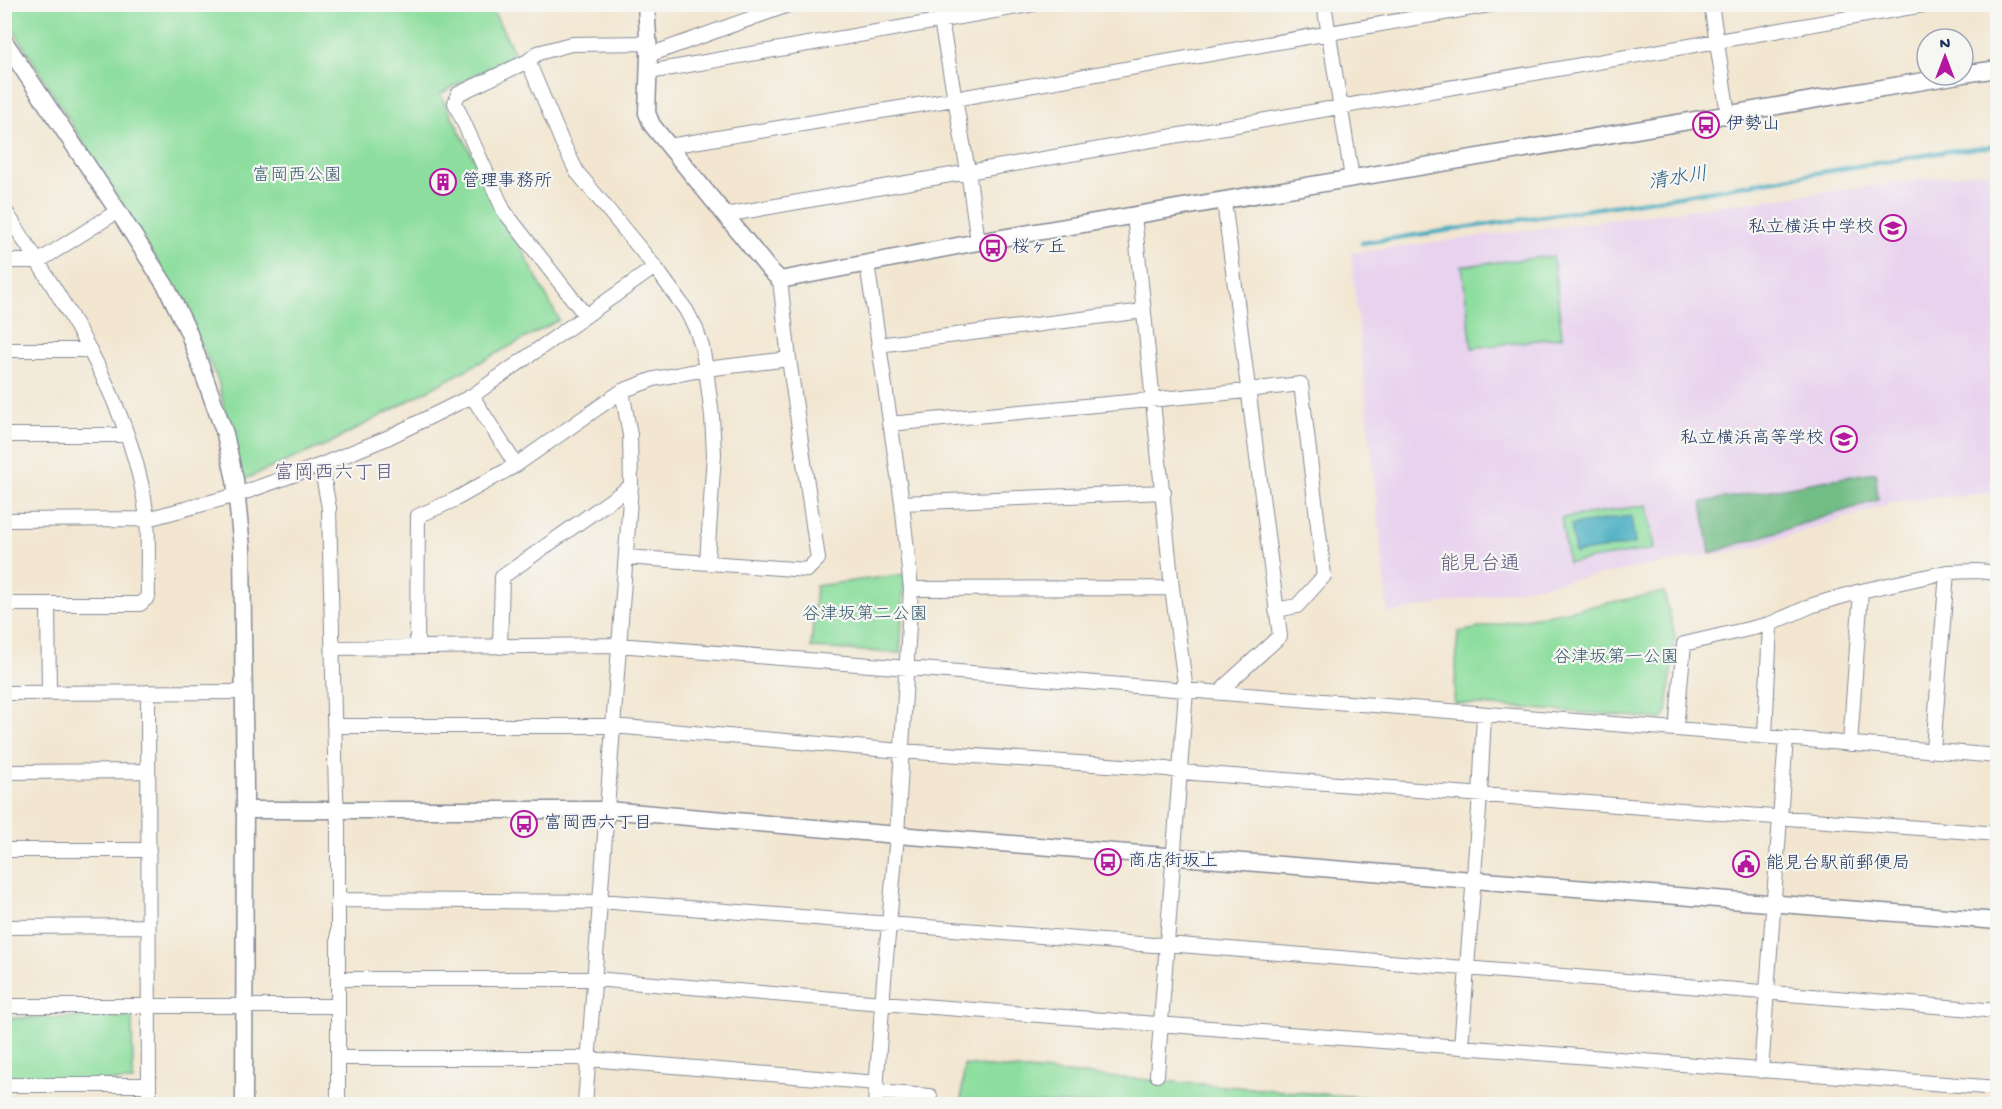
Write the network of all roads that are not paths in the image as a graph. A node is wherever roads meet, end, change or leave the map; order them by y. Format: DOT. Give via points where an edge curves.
graph roads {
  1 [pos="646,4"];
  2 [pos="791,4"];
  3 [pos="1034,4"];
  4 [pos="1324,4"];
  5 [pos="1495,4"];
  6 [pos="1711,4"];
  7 [pos="1929,4"];
  8 [pos="940,21"];
  9 [pos="1328,34"];
  10 [pos="4,41"];
  11 [pos="1717,43"];
  12 [pos="648,57"];
  13 [pos="528,61"];
  14 [pos="1998,69"];
  15 [pos="1975,73"];
  16 [pos="1915,83"];
  17 [pos="954,99"];
  18 [pos="1341,109"];
  19 [pos="1728,114"];
  20 [pos="669,146"];
  21 [pos="968,171"];
  22 [pos="1352,178"];
  23 [pos="1224,201"];
  24 [pos="4,209"];
  25 [pos="118,210"];
  26 [pos="725,214"];
  27 [pos="1134,215"];
  28 [pos="978,242"];
  29 [pos="4,261"];
  30 [pos="39,261"];
  31 [pos="867,263"];
  32 [pos="655,267"];
  33 [pos="780,280"];
  34 [pos="1143,311"];
  35 [pos="586,316"];
  36 [pos="878,345"];
  37 [pos="4,350"];
  38 [pos="90,350"];
  39 [pos="789,359"];
  40 [pos="706,369"];
  41 [pos="1247,390"];
  42 [pos="622,391"];
  43 [pos="472,396"];
  44 [pos="1154,400"];
  45 [pos="889,424"];
  46 [pos="4,435"];
  47 [pos="127,435"];
  48 [pos="321,465"];
  49 [pos="516,465"];
  50 [pos="631,486"];
  51 [pos="1164,492"];
  52 [pos="237,495"];
  53 [pos="902,503"];
  54 [pos="147,519"];
  55 [pos="4,520"];
  56 [pos="626,557"];
  57 [pos="707,562"];
  58 [pos="1947,572"];
  59 [pos="1998,573"];
  60 [pos="1172,588"];
  61 [pos="911,589"];
  62 [pos="1861,591"];
  63 [pos="4,604"];
  64 [pos="48,604"];
  65 [pos="1276,610"];
  66 [pos="1770,624"];
  67 [pos="618,645"];
  68 [pos="417,646"];
  69 [pos="500,647"];
  70 [pos="333,648"];
  71 [pos="907,668"];
  72 [pos="1186,691"];
  73 [pos="4,693"];
  74 [pos="49,693"];
  75 [pos="148,693"];
  76 [pos="244,693"];
  77 [pos="1225,693"];
  78 [pos="1484,714"];
  79 [pos="334,726"];
  80 [pos="614,726"];
  81 [pos="1676,729"];
  82 [pos="1764,736"];
  83 [pos="1786,738"];
  84 [pos="1850,744"];
  85 [pos="1934,750"];
  86 [pos="900,751"];
  87 [pos="1998,756"];
  88 [pos="148,771"];
  89 [pos="4,772"];
  90 [pos="1181,772"];
  91 [pos="1480,796"];
  92 [pos="244,810"];
  93 [pos="338,810"];
  94 [pos="607,810"];
  95 [pos="1779,818"];
  96 [pos="1998,834"];
  97 [pos="897,835"];
  98 [pos="4,850"];
  99 [pos="149,850"];
  100 [pos="1173,857"];
  101 [pos="1473,879"];
  102 [pos="339,900"];
  103 [pos="601,901"];
  104 [pos="1774,904"];
  105 [pos="1998,921"];
  106 [pos="890,923"];
  107 [pos="148,926"];
  108 [pos="4,927"];
  109 [pos="1167,944"];
  110 [pos="1466,967"];
  111 [pos="338,979"];
  112 [pos="594,979"];
  113 [pos="1767,993"];
  114 [pos="882,1003"];
  115 [pos="4,1006"];
  116 [pos="150,1006"];
  117 [pos="244,1006"];
  118 [pos="338,1006"];
  119 [pos="1998,1011"];
  120 [pos="1161,1024"];
  121 [pos="1461,1047"];
  122 [pos="339,1058"];
  123 [pos="588,1060"];
  124 [pos="1761,1071"];
  125 [pos="1157,1075"];
  126 [pos="149,1085"];
  127 [pos="4,1086"];
  128 [pos="1998,1088"];
  129 [pos="876,1093"];
  130 [pos="930,1095"];
  131 [pos="148,1104"];
  132 [pos="244,1104"];
  133 [pos="338,1104"];
  134 [pos="585,1104"];
  1 -- 12 [label="street"];
  2 -- 12 [label="street"];
  3 -- 8 [label="street"];
  4 -- 9 [label="street"];
  5 -- 9 [label="street"];
  6 -- 11 [label="street"];
  7 -- 11 [label="street"];
  8 -- 12 [label="street"];
  8 -- 17 [label="street"];
  9 -- 17 [label="street"];
  9 -- 18 [label="street"];
  10 -- 25 [label="street"];
  11 -- 18 [label="street"];
  11 -- 19 [label="street"];
  12 -- 13 [label="street" via="571,44 538,53"];
  12 -- 20 [label="street" via="647,112"];
  13 -- 32 [label="street" via="577,172"];
  13 -- 35 [label="street" via="458,94 455,103 504,211"];
  14 -- 15 [label="street"];
  16 -- 19 [label="street"];
  17 -- 20 [label="street"];
  17 -- 21 [label="street"];
  18 -- 21 [label="street"];
  18 -- 22 [label="street"];
  19 -- 22 [label="street"];
  20 -- 26 [label="street"];
  21 -- 26 [label="street"];
  21 -- 28 [label="street"];
  22 -- 23 [label="street"];
  23 -- 27 [label="street"];
  23 -- 41 [label="street"];
  24 -- 30 [label="street"];
  25 -- 30 [label="street"];
  25 -- 52 [label="street" via="188,331 225,434"];
  26 -- 33 [label="street"];
  27 -- 28 [label="street"];
  27 -- 34 [label="street"];
  28 -- 31 [label="street"];
  29 -- 30 [label="street"];
  30 -- 38 [label="street"];
  31 -- 33 [label="street"];
  31 -- 36 [label="street"];
  32 -- 35 [label="street"];
  32 -- 40 [label="street" via="696,329"];
  33 -- 39 [label="street"];
  34 -- 36 [label="street"];
  34 -- 44 [label="street"];
  35 -- 43 [label="street"];
  36 -- 45 [label="street"];
  37 -- 38 [label="street"];
  38 -- 47 [label="street"];
  39 -- 40 [label="street"];
  39 -- 57 [label="street" via="818,559 807,570"];
  40 -- 42 [label="street" via="654,379"];
  40 -- 57 [label="street" via="714,454"];
  41 -- 44 [label="street"];
  41 -- 65 [label="street"];
  41 -- 65 [label="street" via="1301,384 1324,576 1297,606"];
  42 -- 49 [label="street"];
  42 -- 50 [label="street" via="630,435"];
  43 -- 48 [label="street"];
  43 -- 49 [label="street"];
  44 -- 45 [label="street"];
  44 -- 51 [label="street"];
  45 -- 53 [label="street"];
  46 -- 47 [label="street"];
  47 -- 54 [label="street"];
  48 -- 52 [label="street"];
  48 -- 70 [label="street" via="329,508"];
  49 -- 68 [label="street" via="418,516"];
  50 -- 56 [label="street"];
  50 -- 69 [label="street" via="502,577"];
  51 -- 53 [label="street"];
  51 -- 60 [label="street"];
  52 -- 54 [label="street"];
  52 -- 76 [label="street" via="242,548"];
  53 -- 61 [label="street"];
  54 -- 55 [label="street"];
  54 -- 64 [label="street" via="148,597 140,604"];
  56 -- 57 [label="street"];
  56 -- 67 [label="street"];
  58 -- 59 [label="street"];
  58 -- 62 [label="street"];
  58 -- 85 [label="street"];
  60 -- 61 [label="street"];
  60 -- 72 [label="street"];
  61 -- 71 [label="street"];
  62 -- 66 [label="street" via="1813,605"];
  62 -- 84 [label="street"];
  63 -- 64 [label="street"];
  64 -- 74 [label="street"];
  65 -- 77 [label="street" via="1280,636 1225,686"];
  66 -- 81 [label="street" via="1684,644"];
  66 -- 82 [label="street"];
  67 -- 69 [label="street"];
  67 -- 71 [label="street"];
  67 -- 80 [label="street"];
  68 -- 69 [label="street"];
  68 -- 70 [label="street"];
  70 -- 79 [label="street"];
  71 -- 72 [label="street"];
  71 -- 86 [label="street"];
  72 -- 77 [label="street"];
  72 -- 90 [label="street"];
  73 -- 74 [label="street"];
  74 -- 75 [label="street"];
  75 -- 76 [label="street"];
  75 -- 88 [label="street"];
  76 -- 92 [label="street"];
  77 -- 78 [label="street"];
  78 -- 81 [label="street"];
  78 -- 91 [label="street"];
  79 -- 80 [label="street"];
  79 -- 93 [label="street"];
  80 -- 86 [label="street"];
  80 -- 94 [label="street"];
  81 -- 82 [label="street"];
  82 -- 83 [label="street"];
  83 -- 84 [label="street"];
  83 -- 95 [label="street"];
  84 -- 85 [label="street"];
  85 -- 87 [label="street"];
  86 -- 90 [label="street"];
  86 -- 97 [label="street"];
  88 -- 89 [label="street"];
  88 -- 99 [label="street"];
  90 -- 91 [label="street"];
  90 -- 100 [label="street"];
  91 -- 95 [label="street"];
  91 -- 101 [label="street"];
  92 -- 93 [label="street"];
  92 -- 117 [label="street"];
  93 -- 94 [label="street"];
  93 -- 102 [label="street"];
  94 -- 97 [label="street"];
  94 -- 103 [label="street"];
  95 -- 96 [label="street"];
  95 -- 104 [label="street"];
  97 -- 100 [label="street"];
  97 -- 106 [label="street"];
  98 -- 99 [label="street"];
  99 -- 107 [label="street"];
  100 -- 101 [label="street"];
  100 -- 109 [label="street"];
  101 -- 104 [label="street"];
  101 -- 110 [label="street"];
  102 -- 103 [label="street"];
  102 -- 111 [label="street"];
  103 -- 106 [label="street"];
  103 -- 112 [label="street"];
  104 -- 105 [label="street"];
  104 -- 113 [label="street"];
  106 -- 109 [label="street"];
  106 -- 114 [label="street"];
  107 -- 108 [label="street"];
  107 -- 116 [label="street"];
  109 -- 110 [label="street"];
  109 -- 120 [label="street"];
  110 -- 113 [label="street"];
  110 -- 121 [label="street"];
  111 -- 112 [label="street"];
  111 -- 118 [label="street"];
  112 -- 114 [label="street"];
  112 -- 123 [label="street"];
  113 -- 119 [label="street"];
  113 -- 124 [label="street"];
  114 -- 120 [label="street"];
  114 -- 129 [label="street"];
  115 -- 116 [label="street"];
  116 -- 117 [label="street"];
  116 -- 126 [label="street"];
  117 -- 118 [label="street"];
  117 -- 132 [label="street"];
  118 -- 122 [label="street"];
  120 -- 121 [label="street"];
  120 -- 125 [label="street"];
  121 -- 124 [label="street"];
  122 -- 123 [label="street"];
  122 -- 133 [label="street"];
  123 -- 129 [label="street"];
  123 -- 134 [label="street"];
  124 -- 128 [label="street"];
  126 -- 127 [label="street"];
  126 -- 131 [label="street"];
  129 -- 130 [label="street"];
}
